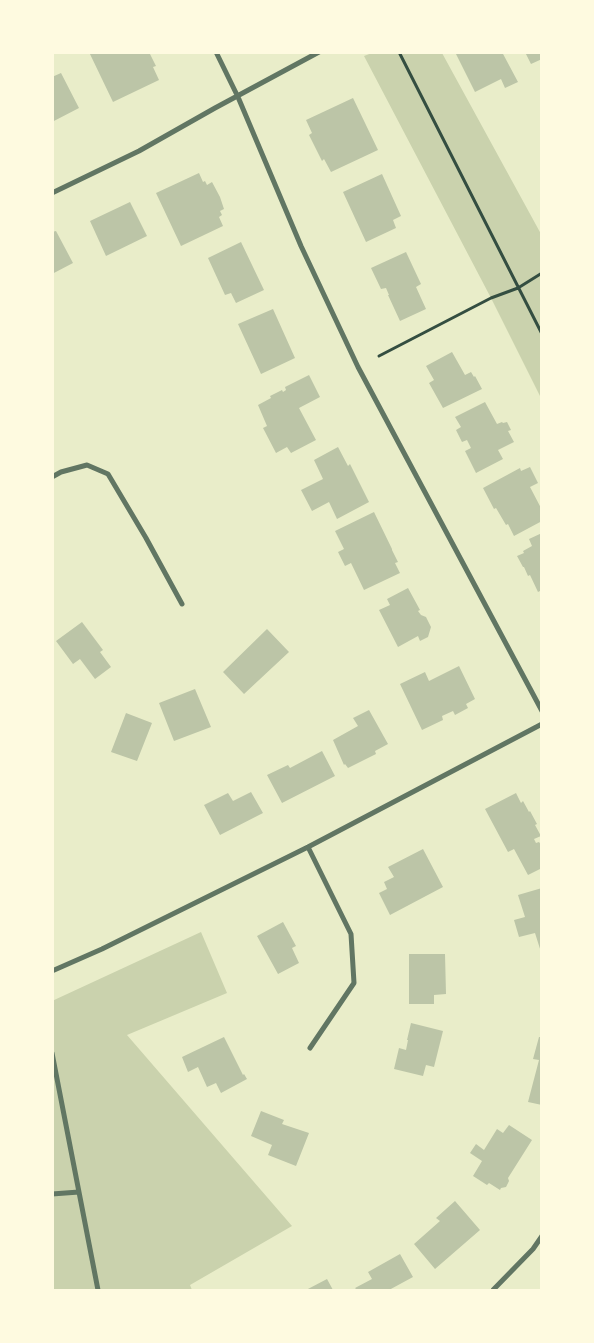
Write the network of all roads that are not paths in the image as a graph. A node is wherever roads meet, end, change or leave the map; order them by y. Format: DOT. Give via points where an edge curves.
graph roads {
  1 [pos="216,52"];
  2 [pos="319,52"];
  3 [pos="238,97"];
  4 [pos="52,193"];
  5 [pos="52,477"];
  6 [pos="182,604"];
  7 [pos="542,710"];
  8 [pos="542,724"];
  9 [pos="308,847"];
  10 [pos="52,972"];
  11 [pos="310,1048"];
  12 [pos="52,1053"];
  13 [pos="79,1192"];
  14 [pos="52,1194"];
  15 [pos="542,1236"];
  16 [pos="98,1290"];
  17 [pos="493,1290"];
  1 -- 3 [label="street"];
  2 -- 3 [label="street"];
  3 -- 4 [label="street" via="139,151"];
  3 -- 7 [label="street" via="301,246 358,367"];
  5 -- 6 [label="street" via="87,465 108,474"];
  8 -- 9 [label="street"];
  9 -- 10 [label="street"];
  9 -- 11 [label="street" via="351,934 354,983"];
  12 -- 13 [label="street"];
  13 -- 14 [label="street"];
  13 -- 16 [label="street"];
  15 -- 17 [label="street"];
}
